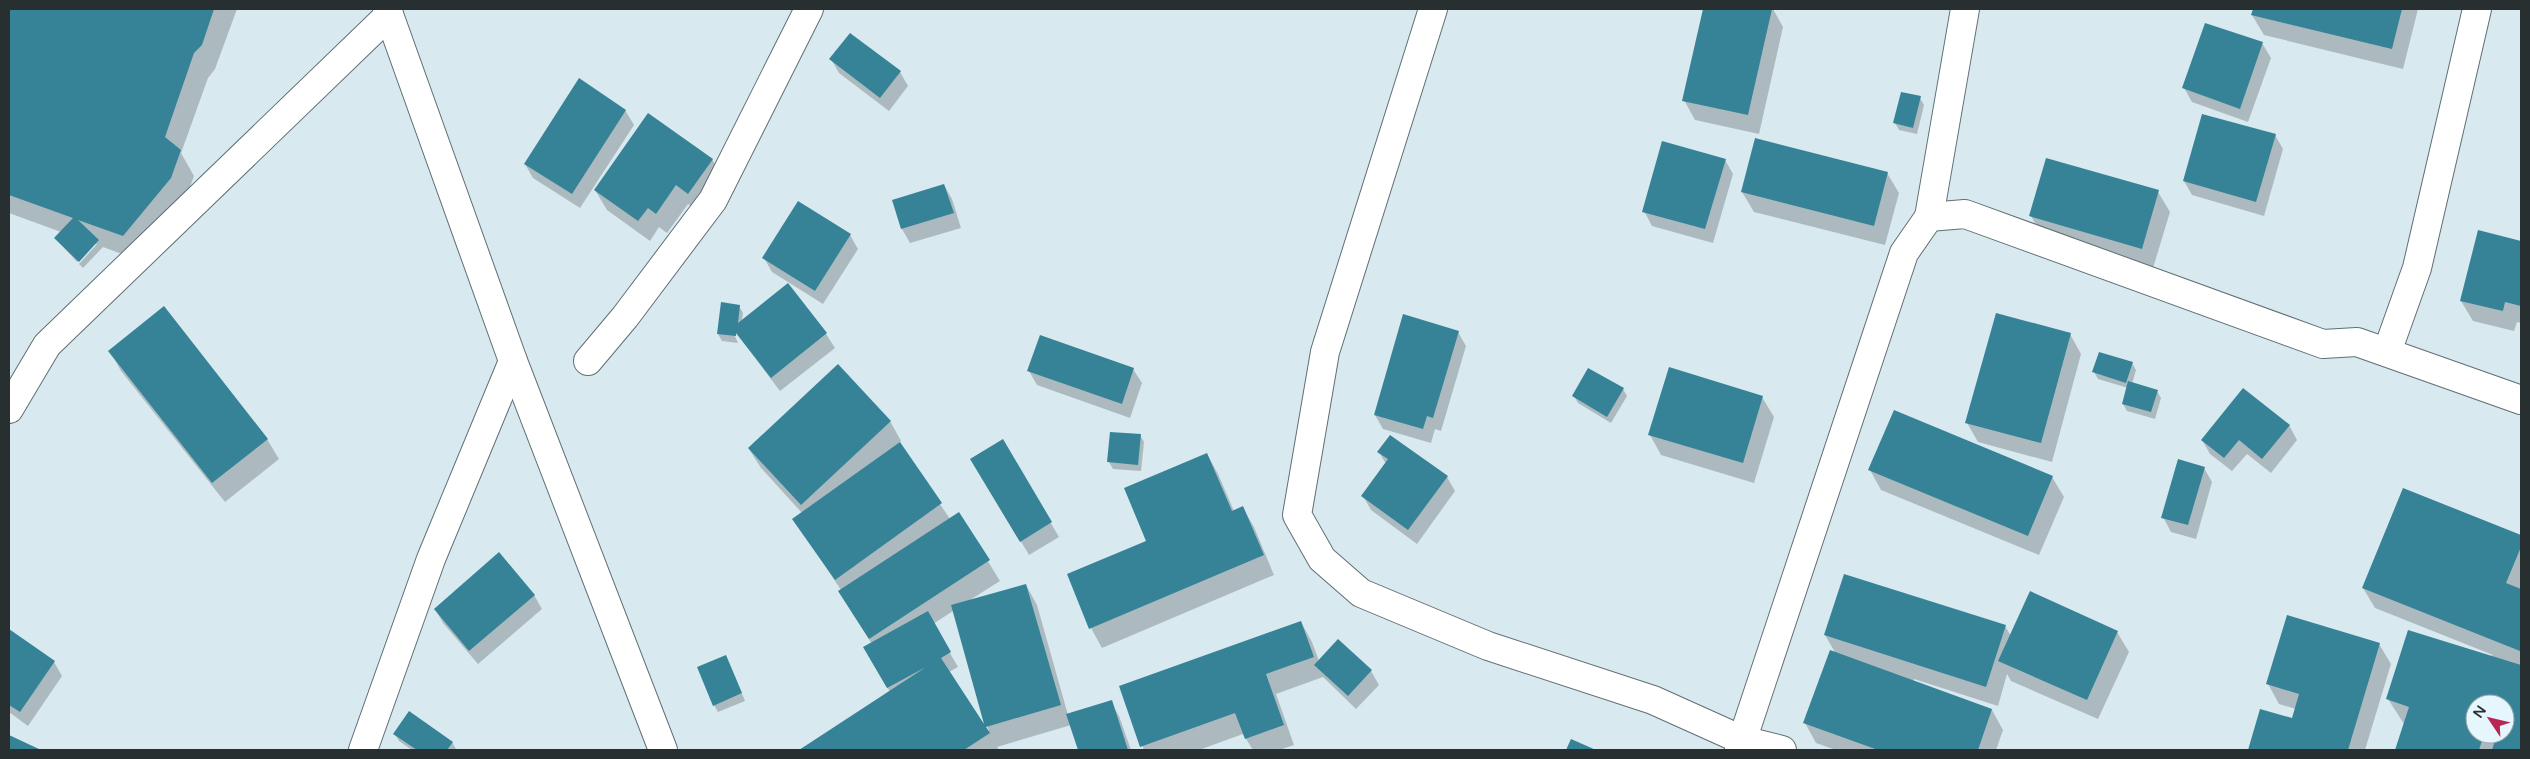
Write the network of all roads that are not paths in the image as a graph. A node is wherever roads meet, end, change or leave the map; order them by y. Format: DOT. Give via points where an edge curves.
graph roads {
  1 [pos="809,9"];
  2 [pos="1433,9"];
  3 [pos="1965,9"];
  4 [pos="2477,9"];
  5 [pos="388,12"];
  6 [pos="1929,218"];
  7 [pos="2387,352"];
  8 [pos="513,361"];
  9 [pos="588,361"];
  10 [pos="2521,400"];
  11 [pos="9,408"];
  12 [pos="1740,745"];
  13 [pos="363,750"];
  14 [pos="663,750"];
  15 [pos="1782,750"];
  1 -- 9 [label="street" via="713,200"];
  2 -- 12 [label="street" via="1325,352 1297,515 1322,559 1360,593 1488,646 1653,700"];
  3 -- 6 [label="street"];
  4 -- 7 [label="street" via="2417,268"];
  5 -- 8 [label="street"];
  5 -- 11 [label="street" via="47,345"];
  6 -- 7 [label="street" via="1965,214 2323,344 2357,342"];
  6 -- 12 [label="street" via="1904,254"];
  7 -- 10 [label="street"];
  8 -- 13 [label="street" via="432,559"];
  8 -- 14 [label="street"];
  12 -- 15 [label="street"];
}
